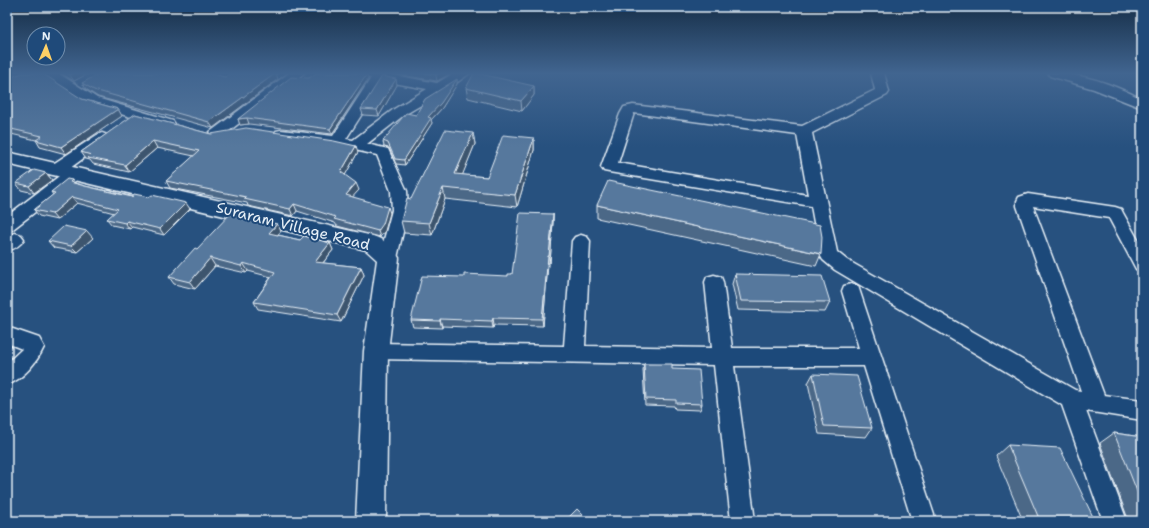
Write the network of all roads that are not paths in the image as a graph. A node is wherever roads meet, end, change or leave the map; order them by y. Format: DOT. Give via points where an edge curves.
graph roads {
  1 [pos="89,98"];
  2 [pos="261,98"];
  3 [pos="365,98"];
  4 [pos="424,98"];
  5 [pos="871,98"];
  6 [pos="1129,98"];
  7 [pos="1142,104"];
  8 [pos="137,114"];
  9 [pos="124,122"];
  10 [pos="182,128"];
  11 [pos="112,131"];
  12 [pos="242,131"];
  13 [pos="264,131"];
  14 [pos="804,131"];
  15 [pos="337,141"];
  16 [pos="356,145"];
  17 [pos="7,158"];
  18 [pos="64,172"];
  19 [pos="818,202"];
  20 [pos="10,236"];
  21 [pos="580,241"];
  22 [pos="388,258"];
  23 [pos="1142,264"];
  24 [pos="714,282"];
  25 [pos="850,290"];
  26 [pos="7,335"];
  27 [pos="376,351"];
  28 [pos="574,354"];
  29 [pos="724,357"];
  30 [pos="872,357"];
  31 [pos="7,376"];
  32 [pos="1071,399"];
  33 [pos="1096,402"];
  34 [pos="1142,410"];
  35 [pos="371,521"];
  36 [pos="743,521"];
  37 [pos="924,521"];
  38 [pos="1115,521"];
  1 -- 8 [label="street" via="92,101"];
  2 -- 12 [label="street" via="209,134"];
  3 -- 15 [label="street"];
  4 -- 16 [label="street" via="399,112"];
  5 -- 14 [label="street"];
  6 -- 7 [label="street"];
  8 -- 9 [label="street"];
  8 -- 10 [label="street"];
  11 -- 18 [label="street"];
  13 -- 15 [label="street"];
  14 -- 19 [label="street"];
  14 -- 19 [label="street" via="632,109 627,114 609,167"];
  15 -- 16 [label="street"];
  16 -- 22 [label="street" via="383,152 399,190 400,210"];
  17 -- 18 [label="main road, Suraram Village Road"];
  18 -- 20 [label="street"];
  18 -- 22 [label="main road, Suraram Village Road" via="373,244"];
  19 -- 32 [label="street" via="829,255"];
  21 -- 28 [label="street"];
  22 -- 27 [label="main road, Suraram Village Road"];
  23 -- 33 [label="street" via="1115,213 1025,201"];
  24 -- 29 [label="street"];
  25 -- 30 [label="street"];
  26 -- 31 [label="street" via="34,347"];
  27 -- 28 [label="street"];
  27 -- 35 [label="main road, Suraram Village Road"];
  28 -- 29 [label="street"];
  29 -- 30 [label="street"];
  29 -- 36 [label="street"];
  30 -- 37 [label="street"];
  32 -- 33 [label="street"];
  32 -- 38 [label="street"];
  33 -- 34 [label="street"];
}
